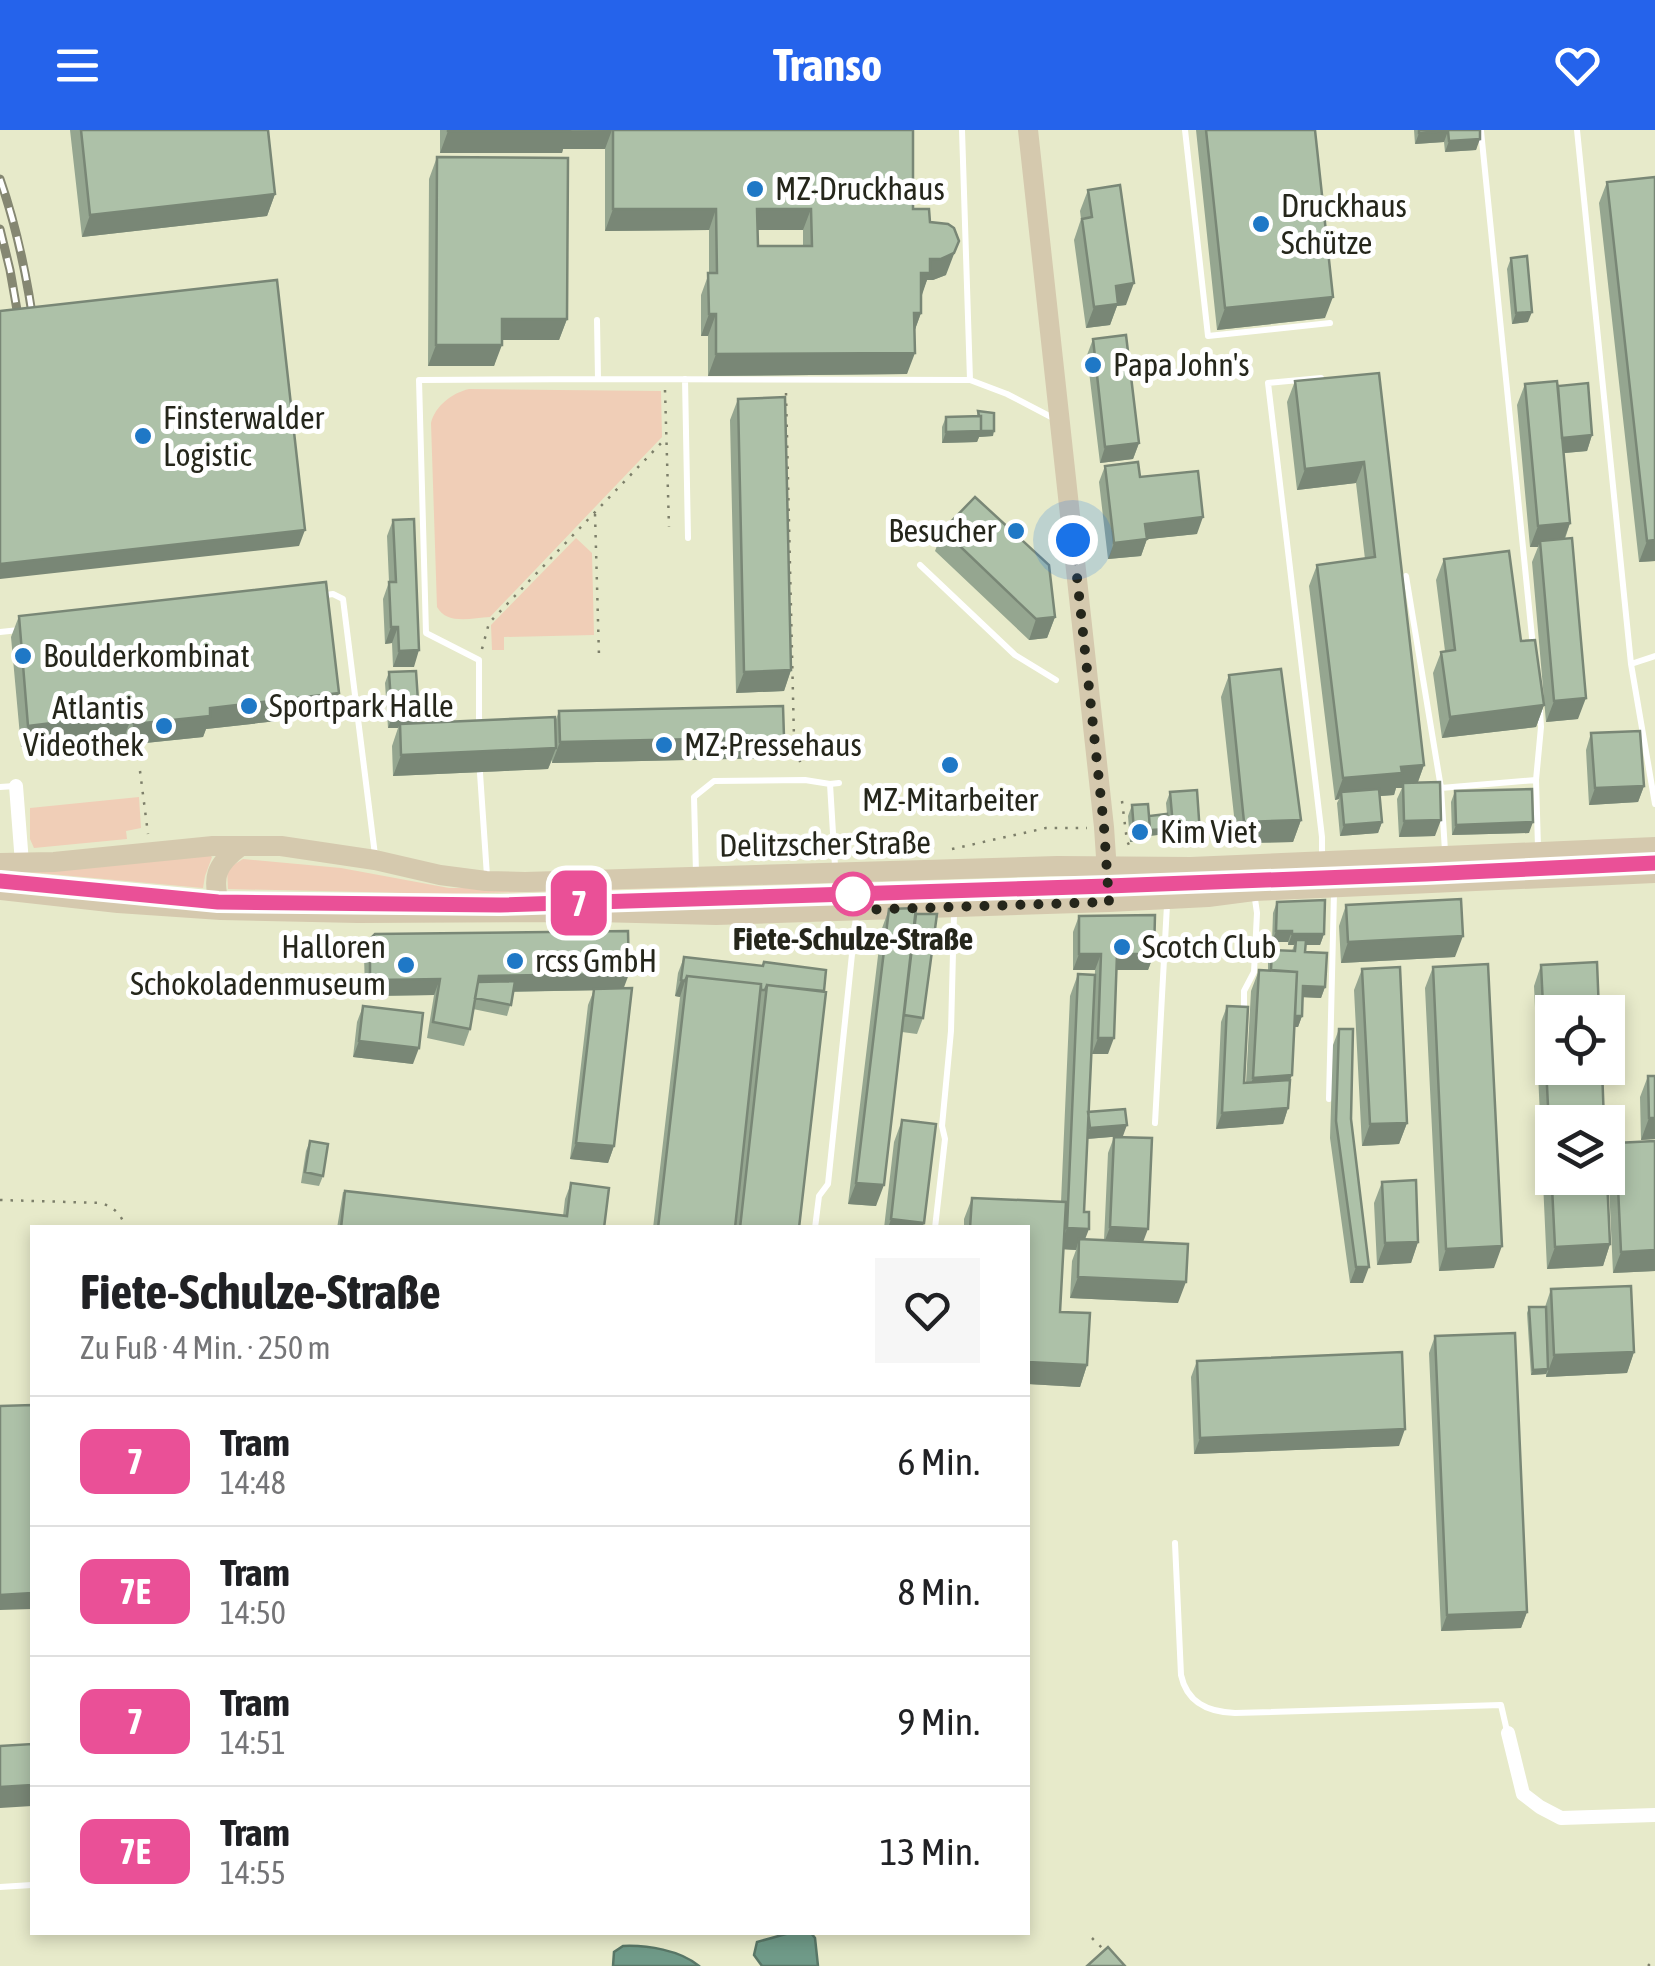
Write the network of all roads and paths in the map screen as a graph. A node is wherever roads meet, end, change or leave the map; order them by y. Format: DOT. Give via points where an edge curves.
graph roads {
  1 [pos="962,130"];
  2 [pos="1028,130"];
  3 [pos="1185,130"];
  4 [pos="1577,130"];
  5 [pos="1481,131"];
  6 [pos="597,320"];
  7 [pos="1330,323"];
  8 [pos="664,378"];
  9 [pos="1321,378"];
  10 [pos="598,379"];
  11 [pos="685,379"];
  12 [pos="786,379"];
  13 [pos="970,380"];
  14 [pos="1060,422"];
  15 [pos="666,438"];
  16 [pos="594,512"];
  17 [pos="669,527"];
  18 [pos="688,538"];
  19 [pos="920,565"];
  20 [pos="1406,576"];
  21 [pos="313,596"];
  22 [pos="20,630"];
  23 [pos="0,632"];
  24 [pos="1533,648"];
  25 [pos="599,656"];
  26 [pos="1655,656"];
  27 [pos="479,660"];
  28 [pos="1631,664"];
  29 [pos="1056,680"];
  30 [pos="1540,707"];
  31 [pos="480,742"];
  32 [pos="140,771"];
  33 [pos="480,772"];
  34 [pos="805,780"];
  35 [pos="1536,780"];
  36 [pos="16,786"];
  37 [pos="0,787"];
  38 [pos="1442,788"];
  39 [pos="1655,804"];
  40 [pos="1114,828"];
  41 [pos="242,846"];
  42 [pos="1655,847"];
  43 [pos="150,852"];
  44 [pos="940,852"];
  45 [pos="1539,853"];
  46 [pos="1446,857"];
  47 [pos="375,860"];
  48 [pos="1322,862"];
  49 [pos="0,863"];
  50 [pos="22,863"];
  51 [pos="1107,867"];
  52 [pos="835,873"];
  53 [pos="1655,873"];
  54 [pos="696,877"];
  55 [pos="486,881"];
  56 [pos="1334,887"];
  57 [pos="0,890"];
  58 [pos="1254,891"];
  59 [pos="1166,898"];
  60 [pos="1109,902"];
  61 [pos="954,907"];
  62 [pos="222,910"];
  63 [pos="857,910"];
  64 [pos="1244,1024"];
  65 [pos="1329,1099"];
  66 [pos="1155,1123"];
  67 [pos="0,1200"];
  68 [pos="124,1225"];
  69 [pos="815,1225"];
  70 [pos="935,1225"];
  71 [pos="1175,1543"];
  72 [pos="1508,1733"];
  73 [pos="1655,1815"];
  74 [pos="30,1885"];
  75 [pos="0,1887"];
  76 [pos="1092,1938"];
  77 [pos="1105,1952"];
  78 [pos="1655,1959"];
  79 [pos="1648,1966"];
  1 -- 13 [label="lane"];
  2 -- 14 [label="main road"];
  3 -- 7 [label="lane" via="1208,336"];
  4 -- 28 [label="lane"];
  5 -- 24 [label="lane"];
  6 -- 10 [label="lane"];
  8 -- 10 [label="lane"];
  8 -- 11 [label="lane"];
  8 -- 15 [label="path"];
  9 -- 48 [label="lane" via="1268,383"];
  10 -- 27 [label="lane" via="419,380 426,633"];
  11 -- 12 [label="lane"];
  11 -- 18 [label="lane"];
  12 -- 13 [label="lane"];
  12 -- 34 [label="path" via="794,740"];
  13 -- 14 [label="lane"];
  14 -- 40 [label="main road"];
  15 -- 16 [label="path"];
  15 -- 17 [label="path"];
  16 -- 25 [label="path"];
  16 -- 27 [label="path" via="489,623"];
  19 -- 29 [label="lane" via="1014,655"];
  20 -- 38 [label="lane"];
  21 -- 47 [label="lane" via="343,600"];
  22 -- 23 [label="lane"];
  26 -- 28 [label="lane"];
  27 -- 31 [label="lane"];
  28 -- 39 [label="lane"];
  30 -- 35 [label="lane"];
  32 -- 43 [label="path"];
  33 -- 55 [label="lane"];
  34 -- 52 [label="lane" via="835,784"];
  34 -- 54 [label="lane" via="714,781 694,796"];
  35 -- 38 [label="lane"];
  35 -- 45 [label="lane"];
  36 -- 37 [label="lane"];
  36 -- 50 [label="street"];
  38 -- 46 [label="lane"];
  40 -- 44 [label="path" via="1046,828"];
  40 -- 51 [label="main road"];
  41 -- 43 [label="main road, Delitzscher Straße"];
  41 -- 47 [label="main road, Delitzscher Straße"];
  41 -- 62 [label="main road" via="217,870"];
  42 -- 45 [label="main road, Delitzscher Straße"];
  43 -- 50 [label="main road, Delitzscher Straße"];
  45 -- 46 [label="main road, Delitzscher Straße"];
  46 -- 48 [label="main road, Delitzscher Straße"];
  47 -- 55 [label="main road, Delitzscher Straße"];
  48 -- 51 [label="main road, Delitzscher Straße"];
  49 -- 50 [label="main road, Delitzscher Straße"];
  51 -- 52 [label="main road, Delitzscher Straße"];
  51 -- 60 [label="main road"];
  52 -- 54 [label="main road, Delitzscher Straße"];
  53 -- 56 [label="main road, Delitzscher Straße"];
  54 -- 55 [label="main road, Delitzscher Straße"];
  56 -- 58 [label="main road, Delitzscher Straße"];
  56 -- 65 [label="lane"];
  57 -- 62 [label="main road, Delitzscher Straße"];
  58 -- 59 [label="main road, Delitzscher Straße"];
  58 -- 64 [label="lane" via="1254,972 1244,991"];
  59 -- 60 [label="main road, Delitzscher Straße"];
  59 -- 66 [label="lane"];
  60 -- 61 [label="main road, Delitzscher Straße"];
  61 -- 63 [label="main road, Delitzscher Straße"];
  61 -- 70 [label="lane"];
  62 -- 63 [label="main road, Delitzscher Straße"];
  63 -- 69 [label="lane" via="828,1184 819,1196"];
  67 -- 68 [label="path" via="102,1203"];
  71 -- 72 [label="lane" via="1181,1675 1192,1700 1235,1714 1501,1706"];
  72 -- 73 [label="street" via="1523,1794 1540,1807 1561,1818"];
  74 -- 75 [label="lane"];
  76 -- 77 [label="path"];
  78 -- 79 [label="path"];
}
